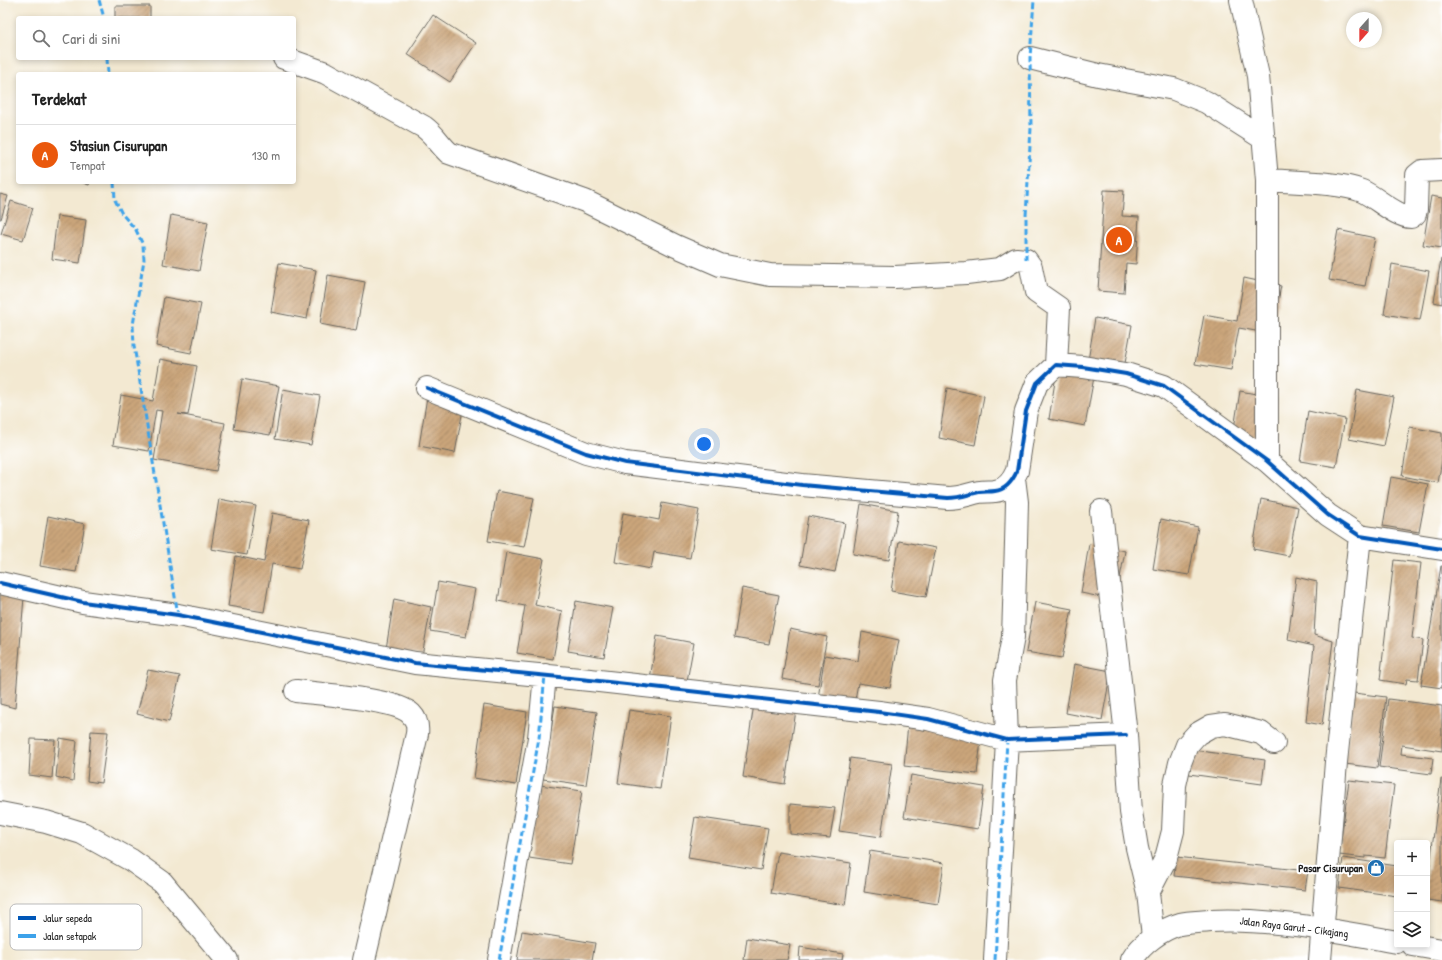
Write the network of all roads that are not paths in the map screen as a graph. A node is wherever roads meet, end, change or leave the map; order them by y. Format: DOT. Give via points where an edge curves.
graph roads {
  1 [pos="1241,0"];
  2 [pos="1030,58"];
  3 [pos="290,60"];
  4 [pos="1264,139"];
  5 [pos="1442,170"];
  6 [pos="1267,180"];
  7 [pos="1056,366"];
  8 [pos="427,388"];
  9 [pos="1267,461"];
  10 [pos="1014,478"];
  11 [pos="1100,511"];
  12 [pos="1360,536"];
  13 [pos="1442,549"];
  14 [pos="0,583"];
  15 [pos="545,675"];
  16 [pos="296,691"];
  17 [pos="1126,735"];
  18 [pos="1007,740"];
  19 [pos="1274,743"];
  20 [pos="0,813"];
  21 [pos="1148,894"];
  22 [pos="1323,930"];
  23 [pos="1153,937"];
  24 [pos="1394,942"];
  25 [pos="1430,948"];
  26 [pos="1442,950"];
  27 [pos="227,960"];
  28 [pos="364,960"];
  29 [pos="499,960"];
  30 [pos="995,960"];
  31 [pos="1132,960"];
  32 [pos="1320,960"];
  1 -- 4 [label="street" via="1258,76"];
  2 -- 4 [label="street" via="1098,75 1174,89 1206,102"];
  3 -- 7 [label="street" via="326,73 424,127 435,135 449,153 585,201 720,265 770,275 895,277 980,272 1000,269 1016,259 1026,260 1031,267 1036,292 1059,308"];
  4 -- 6 [label="street"];
  5 -- 6 [label="street" via="1422,171 1417,175 1416,209 1410,217 1354,188"];
  6 -- 9 [label="street"];
  7 -- 9 [label="street" via="1083,366 1126,374 1164,386 1195,406"];
  7 -- 10 [label="street" via="1037,383 1026,411"];
  8 -- 10 [label="street" via="586,453 624,463 802,485 948,498 958,498 981,491 997,491"];
  9 -- 12 [label="street" via="1328,515"];
  10 -- 18 [label="street" via="1017,502 1016,543 1013,637 1005,680"];
  11 -- 17 [label="street"];
  12 -- 13 [label="street"];
  12 -- 22 [label="street" via="1336,762"];
  14 -- 15 [label="street" via="82,602 178,615 415,663"];
  15 -- 18 [label="street" via="879,712 928,719"];
  15 -- 29 [label="street" via="539,738"];
  16 -- 28 [label="street" via="393,704 410,713 416,721 418,734"];
  17 -- 18 [label="street"];
  17 -- 21 [label="street" via="1132,812"];
  18 -- 30 [label="street"];
  19 -- 21 [label="street" via="1261,733 1225,724 1210,726 1186,745 1175,785 1173,830 1166,858"];
  20 -- 27 [label="street" via="46,822 82,833 131,860 162,882"];
  21 -- 23 [label="street"];
  22 -- 23 [label="street, Jalan Raya Garut - Cikajang" via="1232,920 1179,924"];
  22 -- 24 [label="street, Jalan Raya Garut - Cikajang"];
  22 -- 32 [label="street"];
  23 -- 31 [label="street, Jalan Raya Garut - Cikajang"];
  25 -- 26 [label="street"];
}
